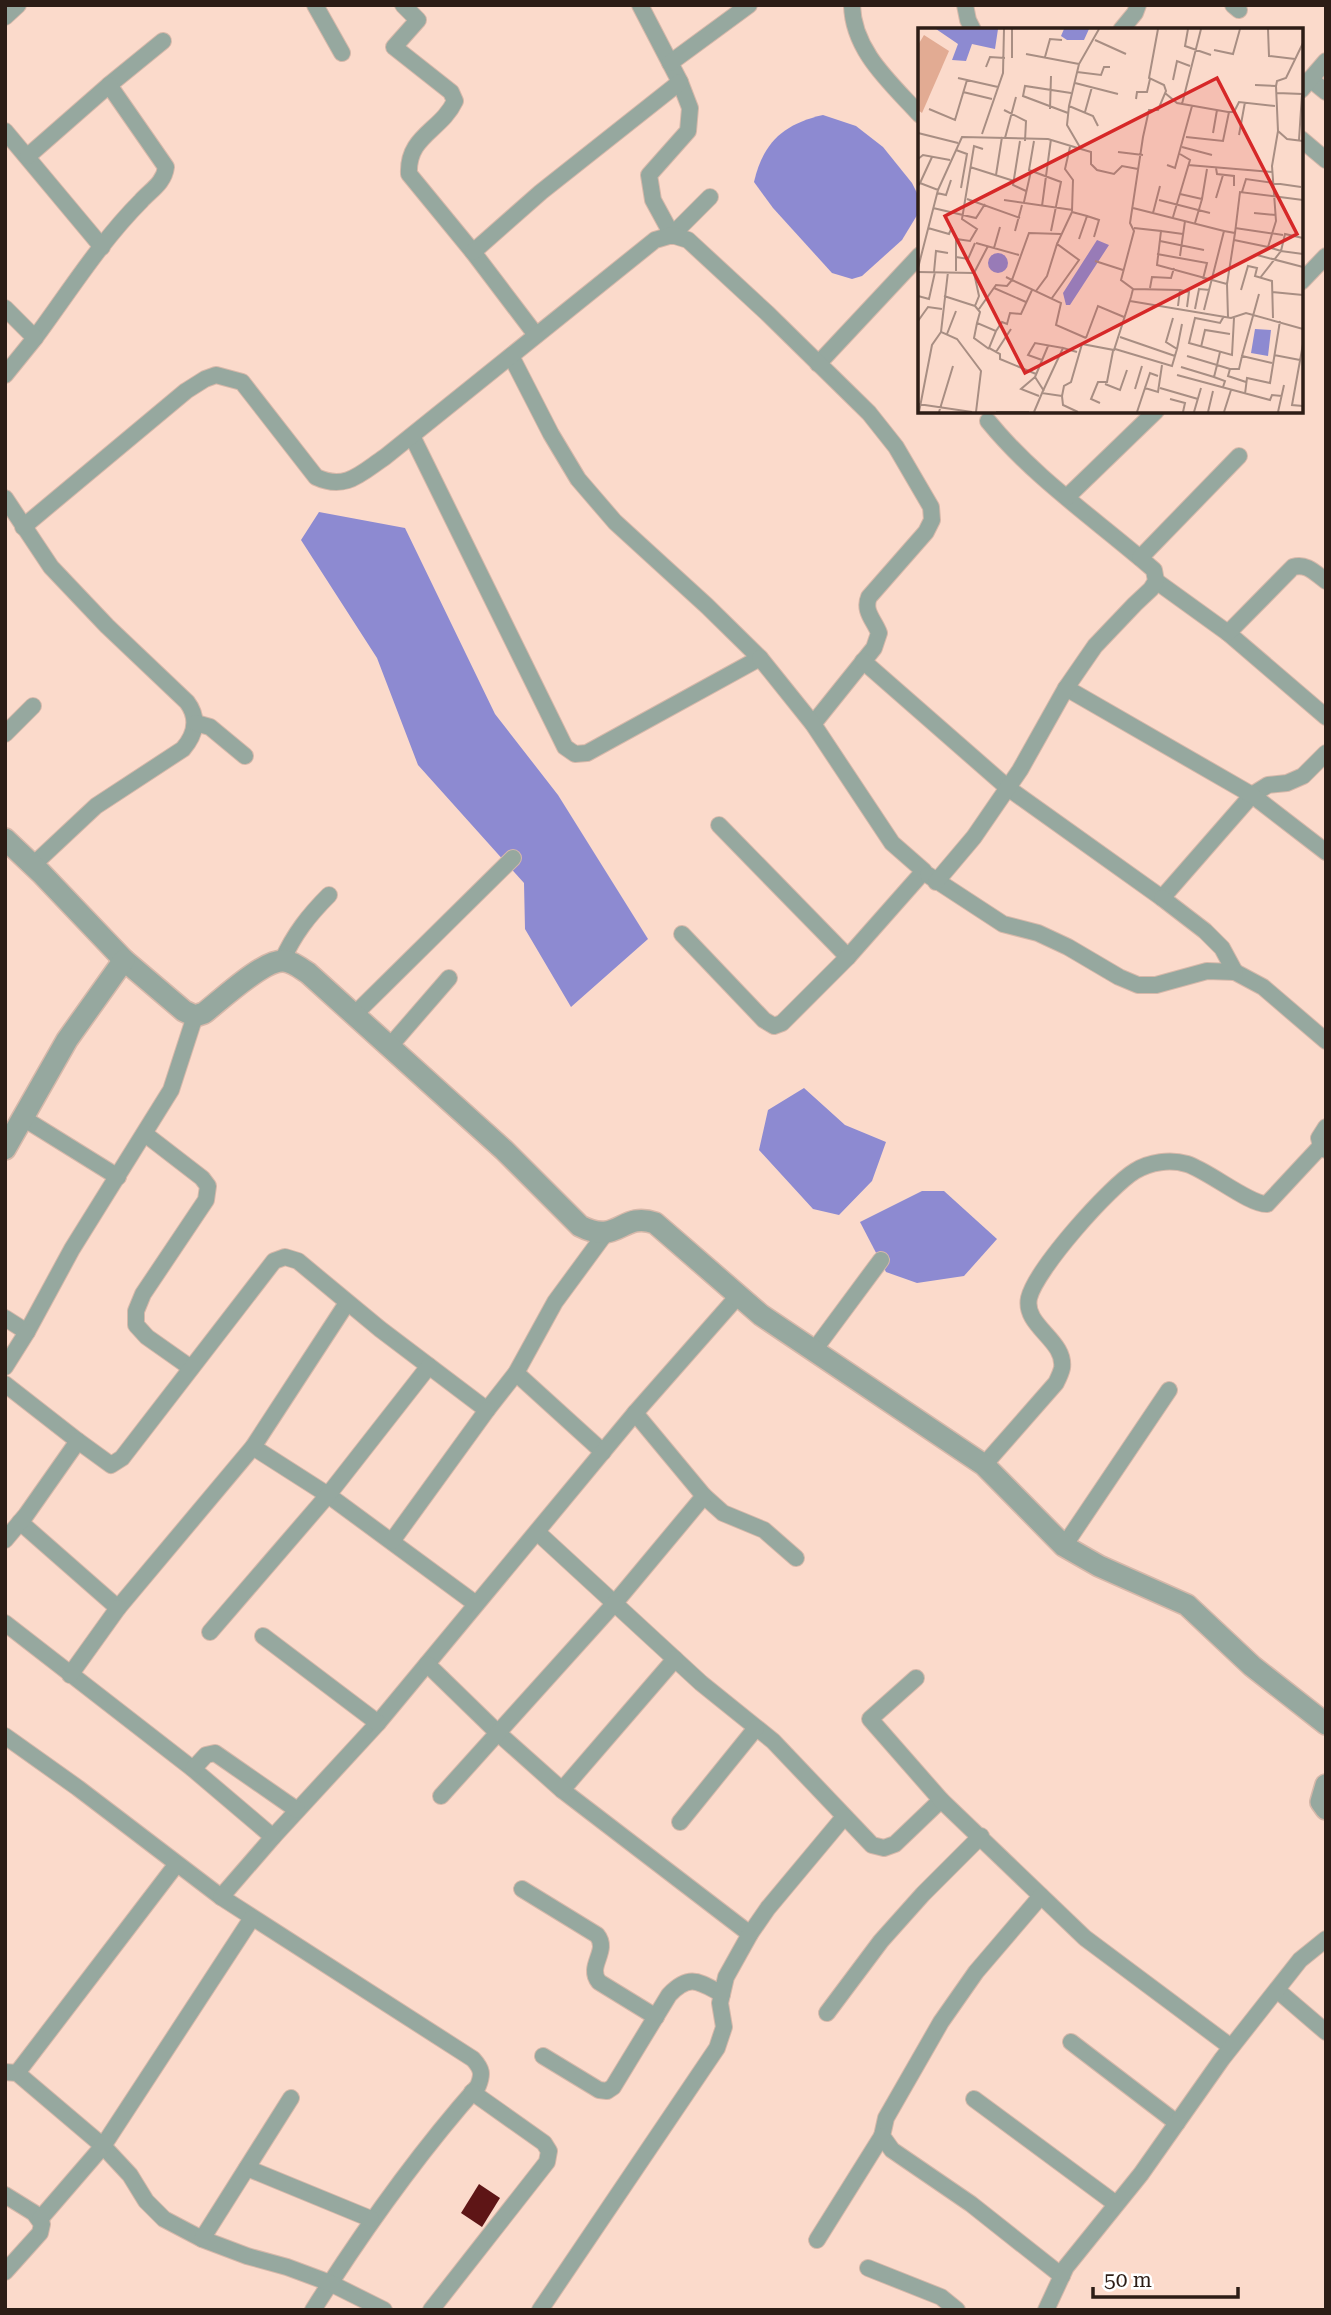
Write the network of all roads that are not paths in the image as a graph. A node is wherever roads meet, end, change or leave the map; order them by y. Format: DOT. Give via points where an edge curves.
graph roads {
  1 [pos="18,5"];
  2 [pos="315,5"];
  3 [pos="403,5"];
  4 [pos="640,5"];
  5 [pos="749,5"];
  6 [pos="852,5"];
  7 [pos="965,5"];
  8 [pos="1138,5"];
  9 [pos="5,17"];
  10 [pos="972,28"];
  11 [pos="1123,28"];
  12 [pos="163,41"];
  13 [pos="342,53"];
  14 [pos="1326,61"];
  15 [pos="670,63"];
  16 [pos="680,82"];
  17 [pos="109,85"];
  18 [pos="1306,85"];
  19 [pos="1326,92"];
  20 [pos="918,113"];
  21 [pos="5,131"];
  22 [pos="1303,141"];
  23 [pos="27,156"];
  24 [pos="1326,160"];
  25 [pos="710,197"];
  26 [pos="672,235"];
  27 [pos="102,247"];
  28 [pos="473,252"];
  29 [pos="1326,256"];
  30 [pos="918,257"];
  31 [pos="1303,280"];
  32 [pos="5,308"];
  33 [pos="536,335"];
  34 [pos="35,338"];
  35 [pos="511,356"];
  36 [pos="818,364"];
  37 [pos="5,375"];
  38 [pos="1154,413"];
  39 [pos="988,421"];
  40 [pos="412,436"];
  41 [pos="1239,456"];
  42 [pos="1067,497"];
  43 [pos="5,498"];
  44 [pos="23,527"];
  45 [pos="1140,558"];
  46 [pos="1156,581"];
  47 [pos="1326,581"];
  48 [pos="1228,633"];
  49 [pos="760,658"];
  50 [pos="863,661"];
  51 [pos="1066,688"];
  52 [pos="33,706"];
  53 [pos="1326,717"];
  54 [pos="195,723"];
  55 [pos="813,724"];
  56 [pos="5,734"];
  57 [pos="1326,753"];
  58 [pos="245,756"];
  59 [pos="1008,788"];
  60 [pos="1252,795"];
  61 [pos="719,825"];
  62 [pos="5,839"];
  63 [pos="1326,852"];
  64 [pos="513,858"];
  65 [pos="33,865"];
  66 [pos="930,876"];
  67 [pos="330,895"];
  68 [pos="1162,898"];
  69 [pos="682,934"];
  70 [pos="848,957"];
  71 [pos="124,960"];
  72 [pos="282,961"];
  73 [pos="1236,972"];
  74 [pos="449,978"];
  75 [pos="355,1014"];
  76 [pos="195,1016"];
  77 [pos="1326,1041"];
  78 [pos="390,1046"];
  79 [pos="23,1118"];
  80 [pos="1326,1127"];
  81 [pos="145,1134"];
  82 [pos="1323,1148"];
  83 [pos="5,1149"];
  84 [pos="118,1177"];
  85 [pos="605,1234"];
  86 [pos="881,1260"];
  87 [pos="738,1296"];
  88 [pos="347,1303"];
  89 [pos="5,1318"];
  90 [pos="27,1332"];
  91 [pos="815,1349"];
  92 [pos="429,1366"];
  93 [pos="5,1367"];
  94 [pos="191,1368"];
  95 [pos="516,1373"];
  96 [pos="5,1384"];
  97 [pos="1169,1390"];
  98 [pos="487,1410"];
  99 [pos="635,1413"];
  100 [pos="78,1441"];
  101 [pos="253,1447"];
  102 [pos="603,1452"];
  103 [pos="984,1465"];
  104 [pos="328,1495"];
  105 [pos="704,1496"];
  106 [pos="20,1522"];
  107 [pos="537,1532"];
  108 [pos="5,1540"];
  109 [pos="392,1541"];
  110 [pos="1064,1546"];
  111 [pos="796,1558"];
  112 [pos="614,1604"];
  113 [pos="476,1605"];
  114 [pos="118,1608"];
  115 [pos="5,1623"];
  116 [pos="210,1632"];
  117 [pos="263,1636"];
  118 [pos="675,1659"];
  119 [pos="427,1664"];
  120 [pos="70,1675"];
  121 [pos="916,1678"];
  122 [pos="378,1723"];
  123 [pos="1326,1724"];
  124 [pos="756,1728"];
  125 [pos="498,1732"];
  126 [pos="5,1736"];
  127 [pos="192,1769"];
  128 [pos="1326,1784"];
  129 [pos="562,1790"];
  130 [pos="442,1796"];
  131 [pos="941,1800"];
  132 [pos="1326,1809"];
  133 [pos="298,1810"];
  134 [pos="844,1817"];
  135 [pos="680,1822"];
  136 [pos="981,1836"];
  137 [pos="273,1837"];
  138 [pos="176,1865"];
  139 [pos="522,1889"];
  140 [pos="1041,1896"];
  141 [pos="221,1897"];
  142 [pos="252,1918"];
  143 [pos="750,1934"];
  144 [pos="1326,1940"];
  145 [pos="1276,1990"];
  146 [pos="722,1994"];
  147 [pos="827,2013"];
  148 [pos="656,2017"];
  149 [pos="1326,2032"];
  150 [pos="1072,2042"];
  151 [pos="1231,2047"];
  152 [pos="543,2056"];
  153 [pos="11,2073"];
  154 [pos="472,2092"];
  155 [pos="291,2098"];
  156 [pos="974,2099"];
  157 [pos="1177,2123"];
  158 [pos="882,2136"];
  159 [pos="103,2146"];
  160 [pos="247,2168"];
  161 [pos="5,2195"];
  162 [pos="1116,2204"];
  163 [pos="40,2219"];
  164 [pos="372,2219"];
  165 [pos="202,2239"];
  166 [pos="817,2240"];
  167 [pos="868,2268"];
  168 [pos="5,2272"];
  169 [pos="1062,2276"];
  170 [pos="330,2283"];
  171 [pos="313,2310"];
  172 [pos="384,2310"];
  173 [pos="431,2310"];
  174 [pos="540,2310"];
  175 [pos="957,2310"];
  176 [pos="1046,2310"];
  1 -- 9 [label="street"];
  2 -- 13 [label="street"];
  3 -- 28 [label="street" via="418,20 394,47 452,92 455,101 451,111 415,145 408,159 409,174"];
  4 -- 15 [label="street"];
  5 -- 15 [label="street"];
  6 -- 20 [label="street" via="860,44"];
  7 -- 10 [label="street"];
  8 -- 11 [label="street"];
  12 -- 17 [label="street"];
  14 -- 18 [label="street"];
  15 -- 16 [label="street"];
  16 -- 26 [label="street" via="690,108 688,131 649,175 653,200"];
  16 -- 28 [label="street"];
  17 -- 23 [label="street"];
  17 -- 27 [label="street" via="166,167 161,181"];
  18 -- 19 [label="street"];
  21 -- 23 [label="street"];
  22 -- 24 [label="street"];
  23 -- 27 [label="street"];
  25 -- 26 [label="street"];
  26 -- 33 [label="street" via="655,240"];
  26 -- 36 [label="street" via="688,240"];
  27 -- 34 [label="street"];
  28 -- 33 [label="street"];
  29 -- 31 [label="street"];
  30 -- 36 [label="street"];
  32 -- 34 [label="street"];
  33 -- 35 [label="street"];
  34 -- 37 [label="street"];
  35 -- 40 [label="street"];
  35 -- 49 [label="street" via="578,479 615,522"];
  36 -- 50 [label="street" via="869,412 931,507 926,533 869,597 867,612 879,633"];
  38 -- 42 [label="street"];
  39 -- 42 [label="street"];
  40 -- 44 [label="street" via="345,482 328,482 316,477 243,382 216,375 186,391"];
  40 -- 49 [label="street" via="565,747 575,754 587,753"];
  41 -- 45 [label="street"];
  42 -- 45 [label="street"];
  43 -- 44 [label="street"];
  44 -- 54 [label="street" via="51,567 187,702"];
  45 -- 46 [label="street" via="1154,570"];
  46 -- 48 [label="street"];
  46 -- 51 [label="street" via="1096,646"];
  47 -- 48 [label="street" via="1309,568 1293,567"];
  48 -- 53 [label="street"];
  49 -- 55 [label="street"];
  50 -- 55 [label="street"];
  50 -- 59 [label="street"];
  51 -- 59 [label="street"];
  51 -- 60 [label="street"];
  52 -- 56 [label="street"];
  54 -- 58 [label="street" via="210,727"];
  54 -- 65 [label="street" via="183,749 96,806"];
  55 -- 66 [label="street" via="892,844"];
  57 -- 60 [label="street" via="1303,775"];
  59 -- 66 [label="street" via="974,837"];
  59 -- 68 [label="street"];
  60 -- 63 [label="street"];
  60 -- 68 [label="street"];
  61 -- 70 [label="street"];
  62 -- 65 [label="street"];
  64 -- 75 [label="street"];
  65 -- 71 [label="street"];
  66 -- 70 [label="street"];
  66 -- 73 [label="street" via="1003,924 1038,933 1138,985 1156,985 1207,971"];
  67 -- 72 [label="street" via="306,919"];
  68 -- 73 [label="street" via="1222,948"];
  69 -- 70 [label="street" via="774,1026"];
  71 -- 76 [label="street"];
  71 -- 79 [label="street" via="67,1040"];
  72 -- 75 [label="street" via="308,973"];
  72 -- 76 [label="street" via="268,964"];
  73 -- 77 [label="street" via="1263,987"];
  74 -- 78 [label="street"];
  75 -- 78 [label="street"];
  76 -- 81 [label="street" via="171,1090"];
  78 -- 85 [label="street" via="580,1226"];
  79 -- 83 [label="street"];
  79 -- 84 [label="street"];
  80 -- 82 [label="street" via="1319,1138"];
  81 -- 84 [label="street"];
  81 -- 94 [label="street" via="208,1186 206,1200 136,1311 136,1325 147,1337"];
  82 -- 103 [label="street" via="1267,1204 1185,1163 1163,1161 1137,1169 1120,1182 1064,1242 1034,1287 1029,1307 1060,1354 1062,1368 1056,1383"];
  84 -- 90 [label="street"];
  85 -- 87 [label="street" via="632,1221 655,1223"];
  85 -- 95 [label="street" via="555,1302"];
  86 -- 91 [label="street"];
  87 -- 91 [label="street"];
  87 -- 99 [label="street"];
  88 -- 92 [label="street"];
  88 -- 94 [label="street" via="298,1261 285,1257 274,1261"];
  88 -- 101 [label="street"];
  89 -- 90 [label="street"];
  90 -- 93 [label="street"];
  91 -- 103 [label="street"];
  92 -- 98 [label="street"];
  92 -- 104 [label="street"];
  94 -- 100 [label="street" via="122,1458 111,1465"];
  95 -- 98 [label="street"];
  95 -- 102 [label="street"];
  96 -- 100 [label="street"];
  97 -- 110 [label="street"];
  98 -- 109 [label="street"];
  99 -- 102 [label="street"];
  99 -- 105 [label="street"];
  100 -- 106 [label="street"];
  101 -- 104 [label="street"];
  101 -- 114 [label="street"];
  102 -- 107 [label="street"];
  103 -- 110 [label="street"];
  104 -- 109 [label="street"];
  104 -- 116 [label="street"];
  105 -- 111 [label="street" via="723,1513 764,1530"];
  105 -- 112 [label="street"];
  106 -- 108 [label="street"];
  106 -- 114 [label="street"];
  107 -- 112 [label="street"];
  107 -- 113 [label="street"];
  109 -- 113 [label="street"];
  110 -- 123 [label="street" via="1187,1605 1252,1666"];
  112 -- 118 [label="street"];
  112 -- 125 [label="street"];
  113 -- 119 [label="street"];
  114 -- 120 [label="street"];
  115 -- 120 [label="street"];
  117 -- 122 [label="street"];
  118 -- 124 [label="street"];
  118 -- 129 [label="street"];
  119 -- 122 [label="street"];
  119 -- 125 [label="street"];
  120 -- 127 [label="street"];
  121 -- 131 [label="street" via="870,1719"];
  122 -- 133 [label="street"];
  124 -- 134 [label="street"];
  124 -- 135 [label="street"];
  125 -- 129 [label="street"];
  125 -- 130 [label="street"];
  126 -- 138 [label="street"];
  127 -- 133 [label="street" via="215,1753"];
  127 -- 137 [label="street"];
  128 -- 132 [label="street" via="1321,1802"];
  129 -- 143 [label="street"];
  131 -- 134 [label="street" via="895,1844 884,1848 872,1845"];
  131 -- 136 [label="street"];
  133 -- 137 [label="street"];
  134 -- 143 [label="street"];
  136 -- 140 [label="street"];
  136 -- 147 [label="street" via="881,1941"];
  137 -- 141 [label="street"];
  138 -- 141 [label="street"];
  138 -- 153 [label="street"];
  139 -- 148 [label="street" via="597,1935 601,1948 593,1976"];
  140 -- 151 [label="street" via="1085,1938"];
  140 -- 158 [label="street" via="976,1972 941,2022 886,2118"];
  141 -- 142 [label="street"];
  142 -- 154 [label="street" via="473,2060 482,2077"];
  142 -- 159 [label="street"];
  143 -- 146 [label="street" via="726,1977"];
  144 -- 145 [label="street" via="1300,1960"];
  145 -- 149 [label="street"];
  145 -- 151 [label="street"];
  146 -- 148 [label="street" via="687,1980 669,1995"];
  146 -- 174 [label="street" via="724,2027 717,2048"];
  148 -- 152 [label="street" via="607,2091"];
  150 -- 157 [label="street"];
  151 -- 157 [label="street"];
  153 -- 159 [label="street"];
  154 -- 164 [label="street"];
  154 -- 173 [label="street" via="550,2151 547,2162"];
  155 -- 160 [label="street"];
  156 -- 162 [label="street"];
  157 -- 162 [label="street"];
  158 -- 166 [label="street"];
  158 -- 169 [label="street" via="892,2150 971,2204"];
  159 -- 163 [label="street"];
  159 -- 165 [label="street" via="164,2220"];
  160 -- 164 [label="street"];
  160 -- 165 [label="street"];
  161 -- 163 [label="street"];
  162 -- 169 [label="street"];
  163 -- 168 [label="street" via="40,2233"];
  164 -- 170 [label="street"];
  165 -- 170 [label="street"];
  167 -- 175 [label="street" via="940,2297"];
  169 -- 176 [label="street"];
  170 -- 171 [label="street"];
  170 -- 172 [label="street"];
}
